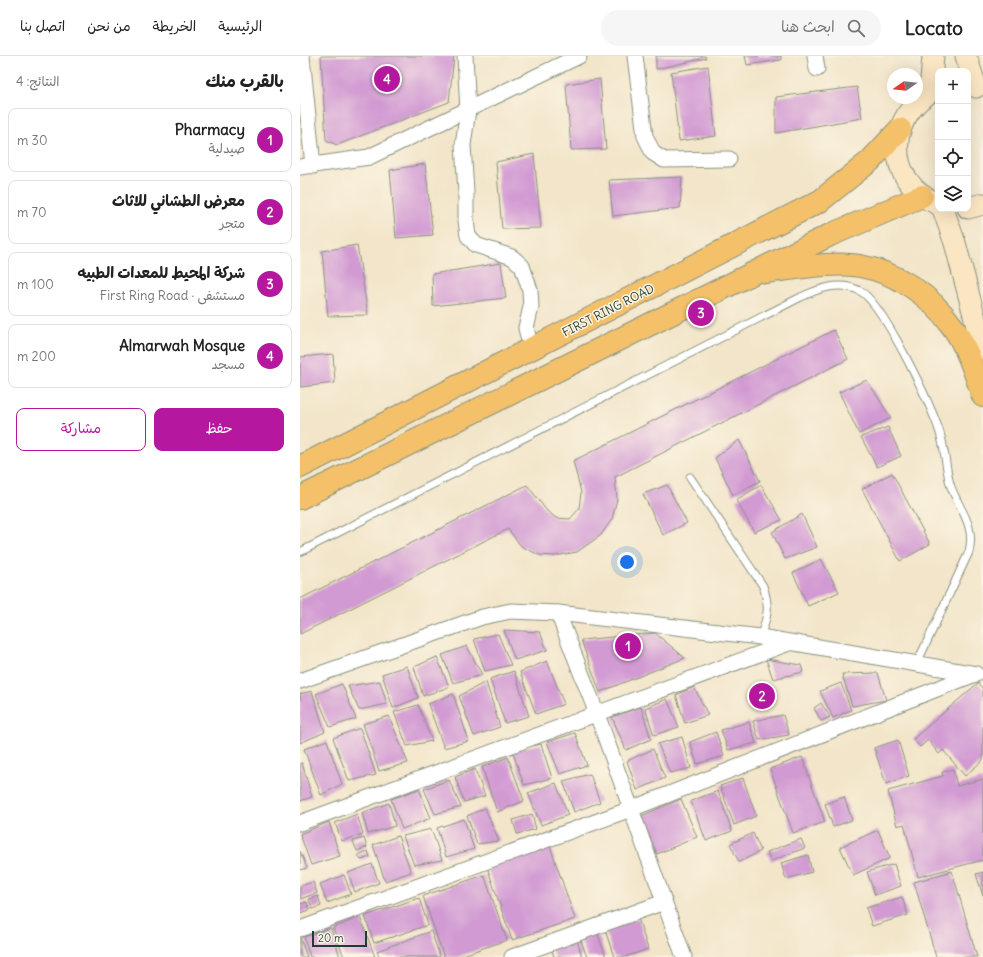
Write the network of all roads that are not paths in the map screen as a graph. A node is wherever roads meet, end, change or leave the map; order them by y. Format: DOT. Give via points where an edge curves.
graph roads {
  1 [pos="302,56"];
  2 [pos="465,56"];
  3 [pos="579,56"];
  4 [pos="635,56"];
  5 [pos="933,56"];
  6 [pos="966,56"];
  7 [pos="976,87"];
  8 [pos="932,91"];
  9 [pos="468,110"];
  10 [pos="900,129"];
  11 [pos="729,159"];
  12 [pos="306,166"];
  13 [pos="930,200"];
  14 [pos="983,204"];
  15 [pos="971,207"];
  16 [pos="944,212"];
  17 [pos="751,274"];
  18 [pos="531,349"];
  19 [pos="983,349"];
  20 [pos="983,396"];
  21 [pos="300,467"];
  22 [pos="690,477"];
  23 [pos="300,498"];
  24 [pos="300,552"];
  25 [pos="558,613"];
  26 [pos="760,637"];
  27 [pos="791,642"];
  28 [pos="916,663"];
  29 [pos="979,675"];
  30 [pos="300,681"];
  31 [pos="596,714"];
  32 [pos="631,809"];
  33 [pos="300,822"];
  34 [pos="664,902"];
  35 [pos="300,929"];
  36 [pos="512,957"];
  37 [pos="684,957"];
  1 -- 12 [label="street"];
  2 -- 9 [label="street"];
  3 -- 9 [label="street"];
  4 -- 11 [label="street" via="646,136 653,153 664,160"];
  5 -- 8 [label="main road"];
  6 -- 7 [label="main road"];
  8 -- 10 [label="main road" via="915,103"];
  9 -- 12 [label="street" via="369,157"];
  9 -- 18 [label="street" via="463,145 468,236 476,245 512,256 522,266 530,290 531,307 526,328"];
  10 -- 13 [label="main road" via="898,144 903,173 911,185"];
  10 -- 18 [label="main road, FIRST RING ROAD" via="870,161 820,201"];
  13 -- 17 [label="main road" via="830,236"];
  14 -- 15 [label="main road"];
  16 -- 19 [label="main road" via="955,243"];
  17 -- 20 [label="main road" via="825,266 859,266 884,273 911,285 929,300 953,327 970,360"];
  17 -- 23 [label="main road"];
  18 -- 21 [label="main road, FIRST RING ROAD"];
  22 -- 26 [label="lane" via="763,586 769,602 767,618"];
  24 -- 28 [label="lane" via="817,289 847,287 860,291 879,311 922,391 939,428 950,484 964,512 971,534 969,552"];
  25 -- 26 [label="street"];
  25 -- 30 [label="street" via="496,613"];
  25 -- 31 [label="street"];
  26 -- 27 [label="street"];
  27 -- 28 [label="street"];
  27 -- 31 [label="street"];
  28 -- 29 [label="street"];
  29 -- 32 [label="street"];
  31 -- 32 [label="street"];
  31 -- 33 [label="street"];
  32 -- 34 [label="street"];
  32 -- 35 [label="street"];
  34 -- 36 [label="street"];
  34 -- 37 [label="street"];
}
